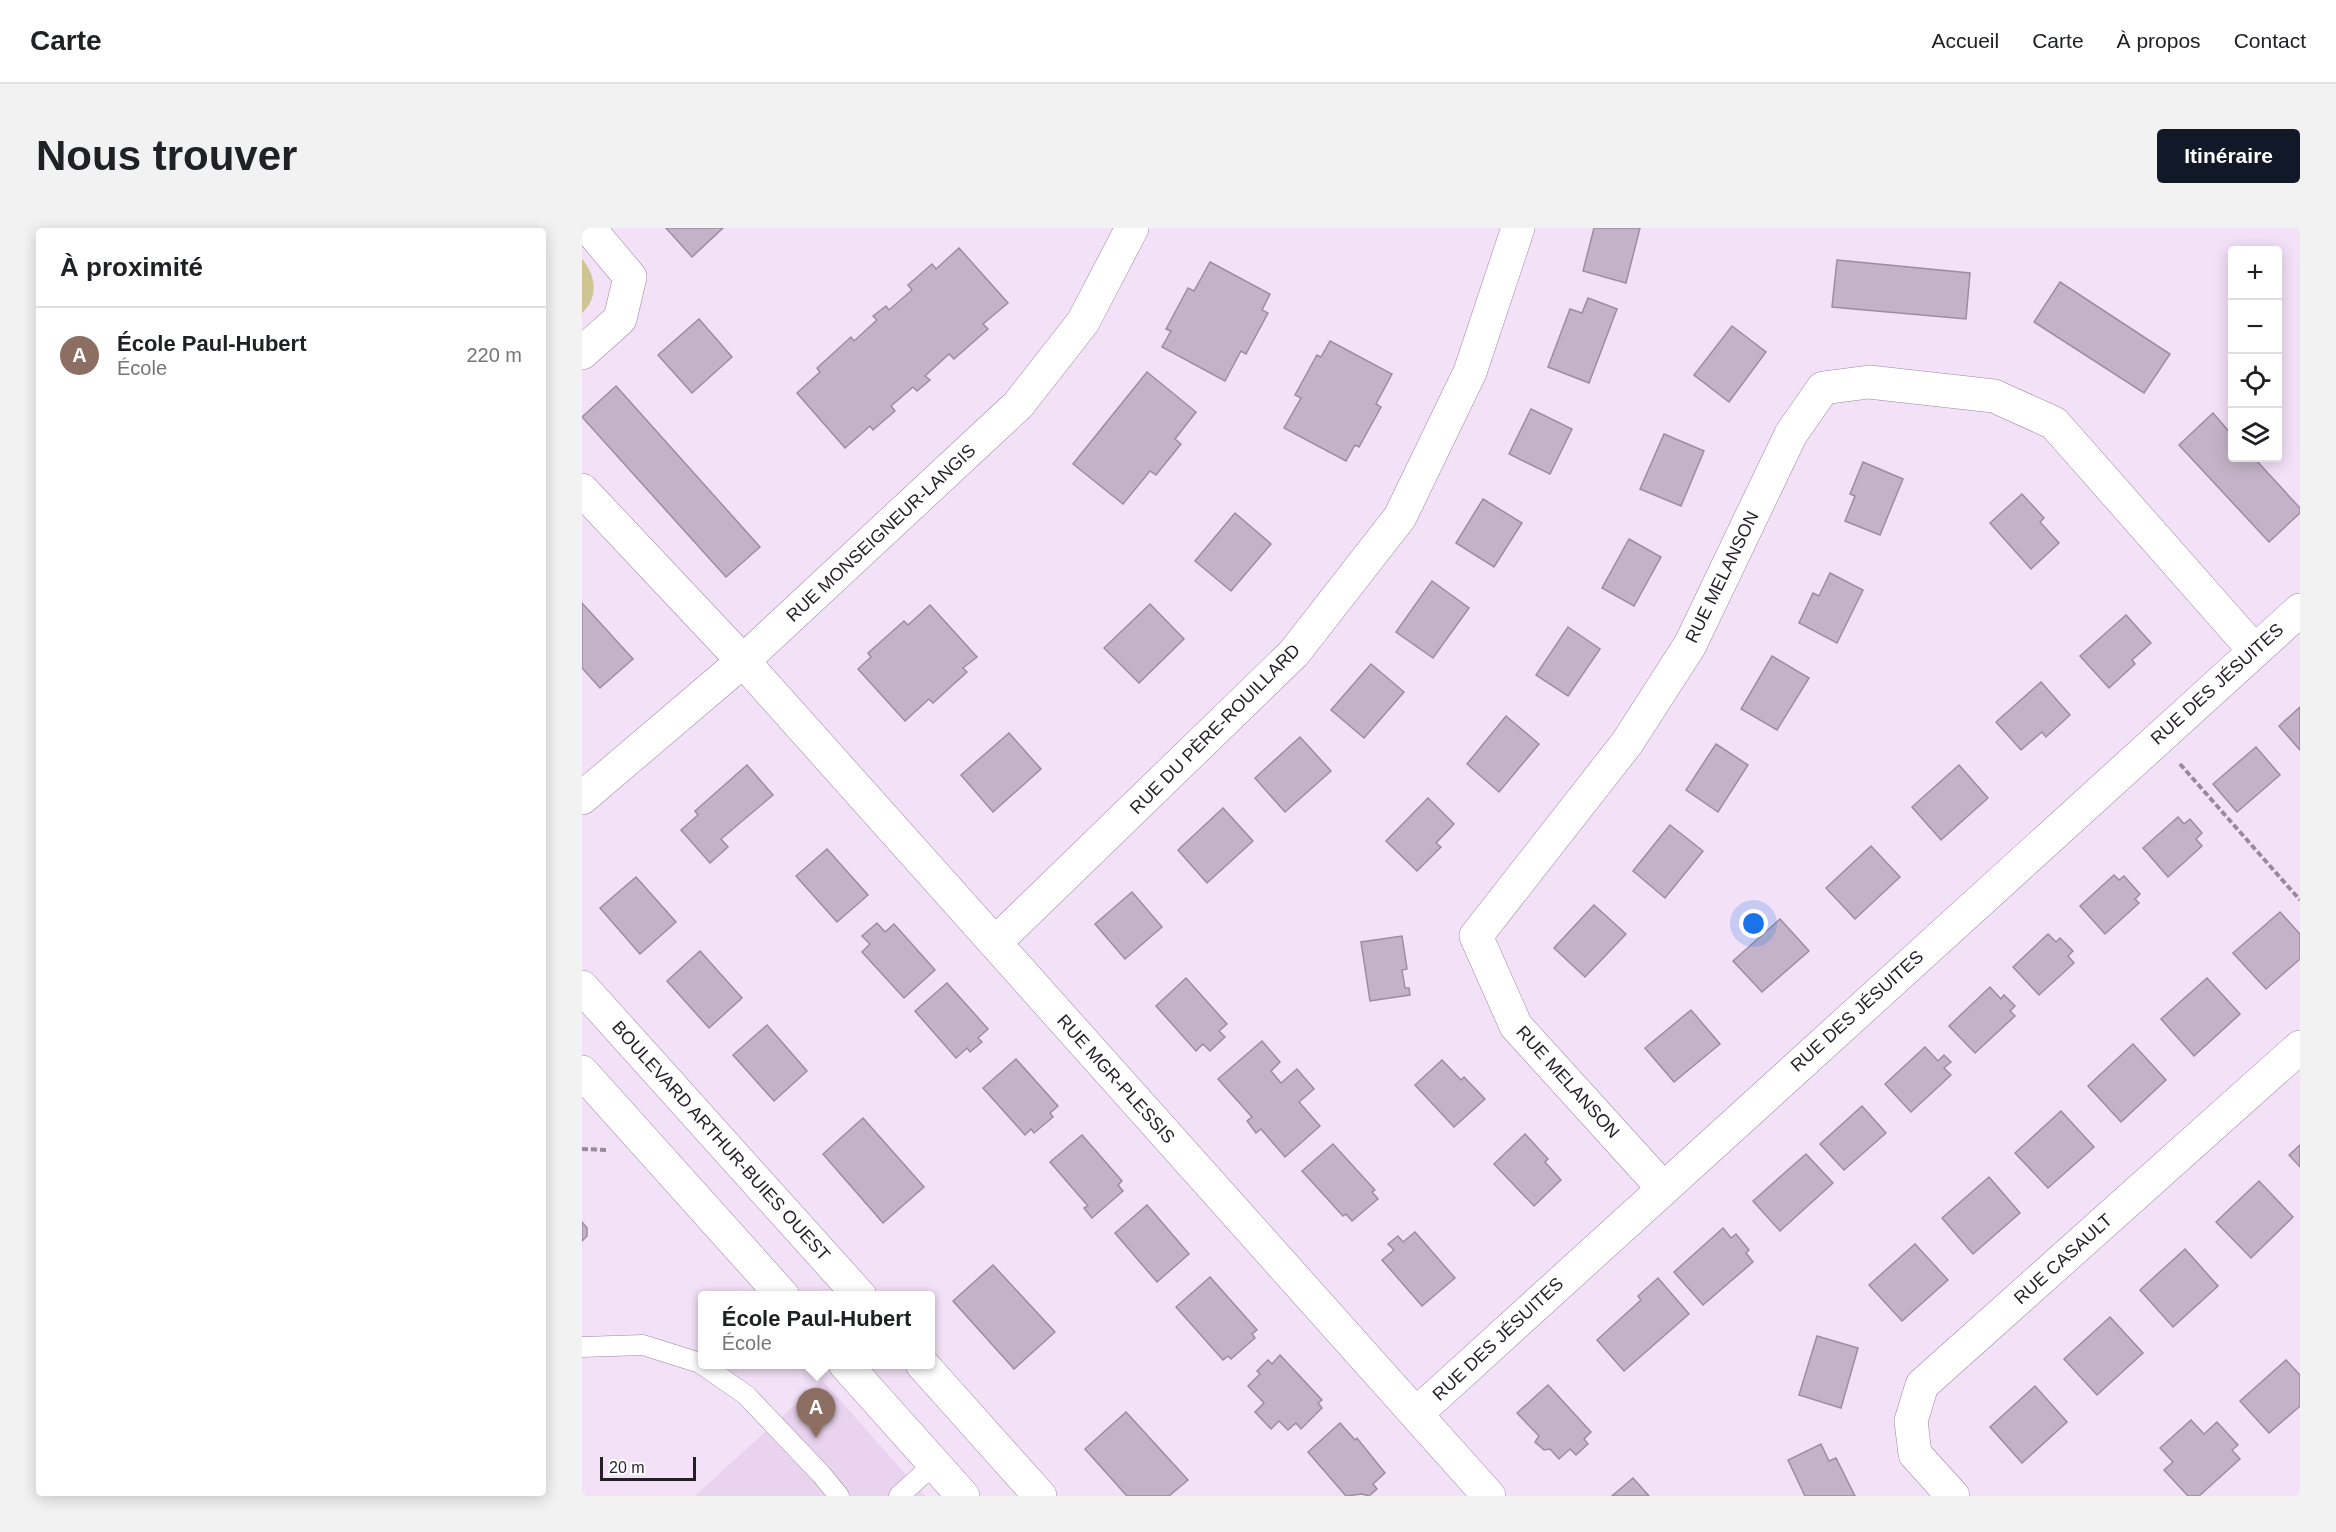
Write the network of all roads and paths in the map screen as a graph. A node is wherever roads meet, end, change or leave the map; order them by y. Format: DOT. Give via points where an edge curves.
graph roads {
  1 [pos="590,228"];
  2 [pos="1132,228"];
  3 [pos="1518,228"];
  4 [pos="582,353"];
  5 [pos="582,490"];
  6 [pos="2300,609"];
  7 [pos="2254,650"];
  8 [pos="743,661"];
  9 [pos="2158,738"];
  10 [pos="582,798"];
  11 [pos="2300,900"];
  12 [pos="995,943"];
  13 [pos="582,987"];
  14 [pos="2300,1047"];
  15 [pos="582,1072"];
  16 [pos="1663,1188"];
  17 [pos="779,1291"];
  18 [pos="856,1291"];
  19 [pos="582,1347"];
  20 [pos="698,1363"];
  21 [pos="707,1369"];
  22 [pos="849,1369"];
  23 [pos="926,1369"];
  24 [pos="1416,1414"];
  25 [pos="934,1464"];
  26 [pos="839,1496"];
  27 [pos="898,1496"];
  28 [pos="963,1496"];
  29 [pos="1040,1496"];
  30 [pos="1489,1496"];
  31 [pos="1953,1496"];
  1 -- 4 [label="street" via="630,276 620,318"];
  2 -- 8 [label="street, RUE MONSEIGNEUR-LANGIS" via="1083,321 1018,405"];
  3 -- 12 [label="street, RUE DU PÈRE-ROUILLARD" via="1470,372 1400,517 1294,653"];
  5 -- 8 [label="street, RUE MGR-PLESSIS"];
  6 -- 7 [label="street, RUE DES JÉSUITES"];
  7 -- 9 [label="street, RUE DES JÉSUITES"];
  7 -- 16 [label="street, RUE MELANSON" via="2054,423 1995,396 1869,382 1823,388 1791,434 1690,645 1627,744 1476,936 1515,1026"];
  8 -- 10 [label="street, RUE MONSEIGNEUR-LANGIS"];
  8 -- 12 [label="street, RUE MGR-PLESSIS"];
  9 -- 11 [label="path"];
  9 -- 16 [label="street, RUE DES JÉSUITES"];
  12 -- 24 [label="street, RUE MGR-PLESSIS"];
  13 -- 18 [label="street, BOULEVARD ARTHUR-BUIES OUEST"];
  14 -- 31 [label="street, RUE CASAULT" via="1922,1385 1911,1421 1915,1455"];
  15 -- 17 [label="street"];
  16 -- 24 [label="street, RUE DES JÉSUITES"];
  19 -- 20 [label="lane" via="643,1345"];
  21 -- 26 [label="lane" via="746,1395"];
  22 -- 25 [label="street"];
  23 -- 29 [label="street"];
  24 -- 30 [label="street, RUE MGR-PLESSIS"];
  25 -- 27 [label="lane"];
  25 -- 28 [label="street"];
}
